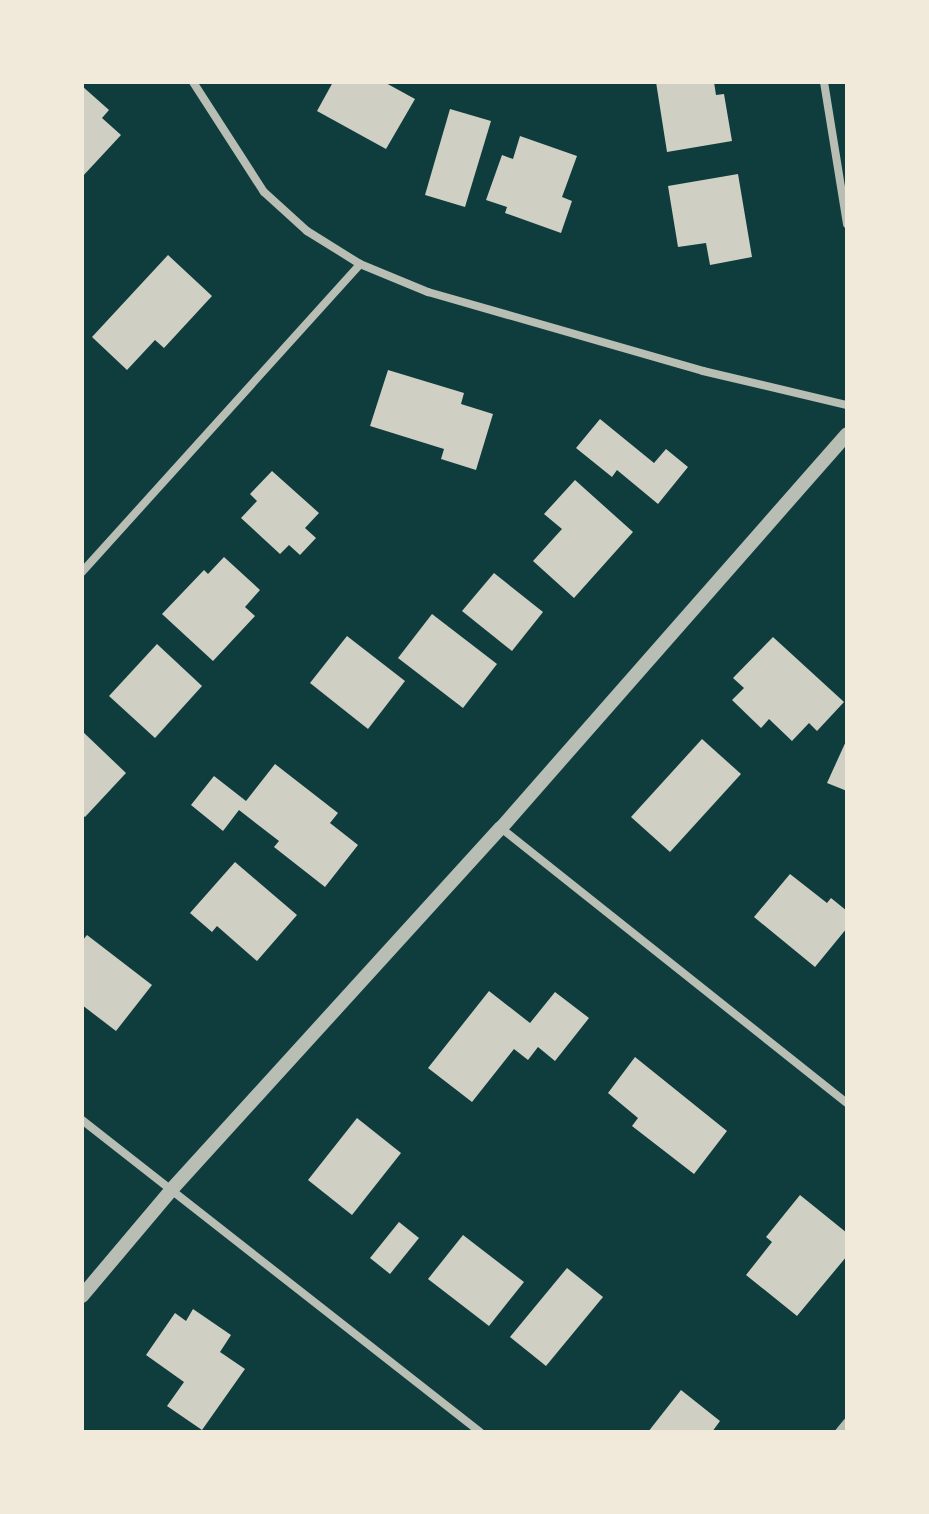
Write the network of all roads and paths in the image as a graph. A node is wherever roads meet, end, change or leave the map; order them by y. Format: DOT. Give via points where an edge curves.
graph roads {
  1 [pos="193,82"];
  2 [pos="824,82"];
  3 [pos="847,224"];
  4 [pos="360,264"];
  5 [pos="847,405"];
  6 [pos="847,434"];
  7 [pos="82,572"];
  8 [pos="501,828"];
  9 [pos="847,1103"];
  10 [pos="82,1120"];
  11 [pos="172,1189"];
  12 [pos="82,1296"];
  13 [pos="847,1422"];
  14 [pos="480,1432"];
  15 [pos="839,1432"];
  1 -- 4 [label="street" via="264,192 307,231"];
  2 -- 3 [label="street"];
  4 -- 5 [label="street" via="428,292 703,371"];
  4 -- 7 [label="street"];
  6 -- 8 [label="street"];
  8 -- 9 [label="street"];
  8 -- 11 [label="street"];
  10 -- 11 [label="street"];
  11 -- 12 [label="street"];
  11 -- 14 [label="street"];
  13 -- 15 [label="street"];
}
